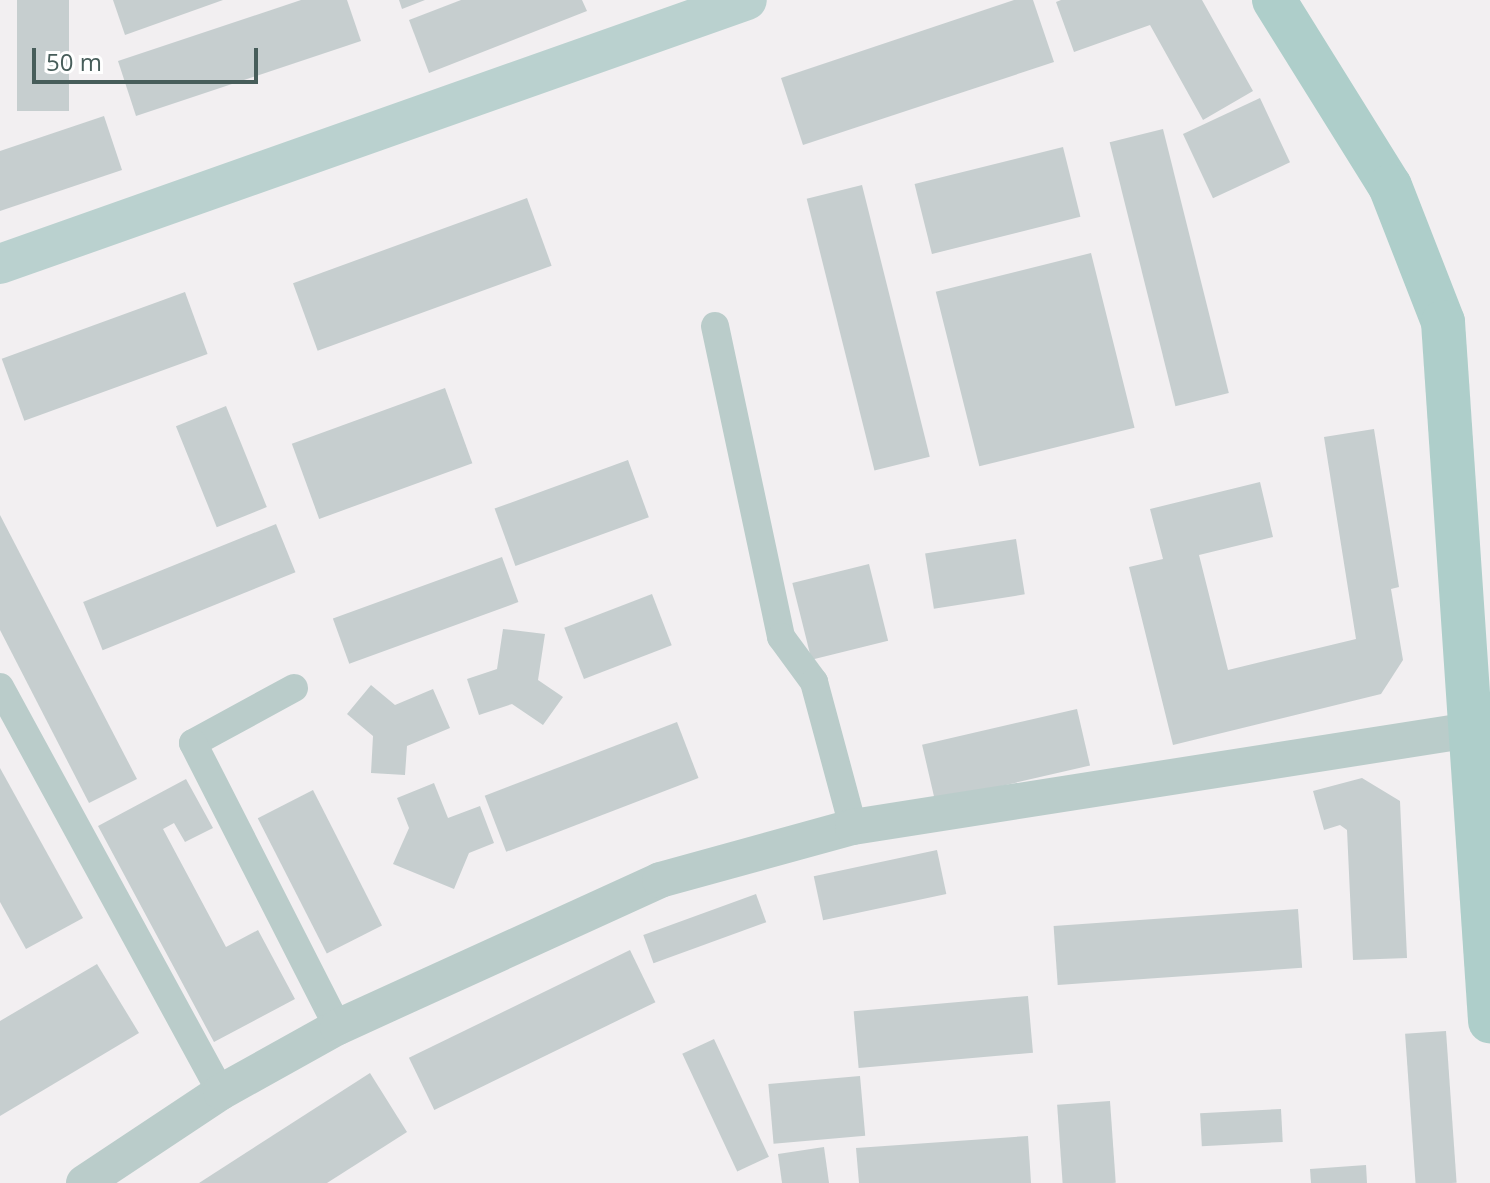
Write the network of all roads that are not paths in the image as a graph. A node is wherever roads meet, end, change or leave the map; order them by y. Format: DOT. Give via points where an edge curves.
graph roads {
  1 [pos="747,0"];
  2 [pos="1274,0"];
  3 [pos="0,264"];
  4 [pos="715,326"];
  5 [pos="0,687"];
  6 [pos="294,688"];
  7 [pos="1470,730"];
  8 [pos="853,827"];
  9 [pos="1490,1021"];
  10 [pos="338,1027"];
  11 [pos="221,1092"];
  12 [pos="84,1183"];
  1 -- 3 [label="main road"];
  2 -- 7 [label="main road" via="1390,186 1443,322"];
  4 -- 8 [label="street" via="781,637 814,682"];
  5 -- 11 [label="street"];
  6 -- 10 [label="street" via="193,743"];
  7 -- 8 [label="street"];
  7 -- 9 [label="main road"];
  8 -- 10 [label="street" via="660,880"];
  10 -- 11 [label="street"];
  11 -- 12 [label="street"];
}
